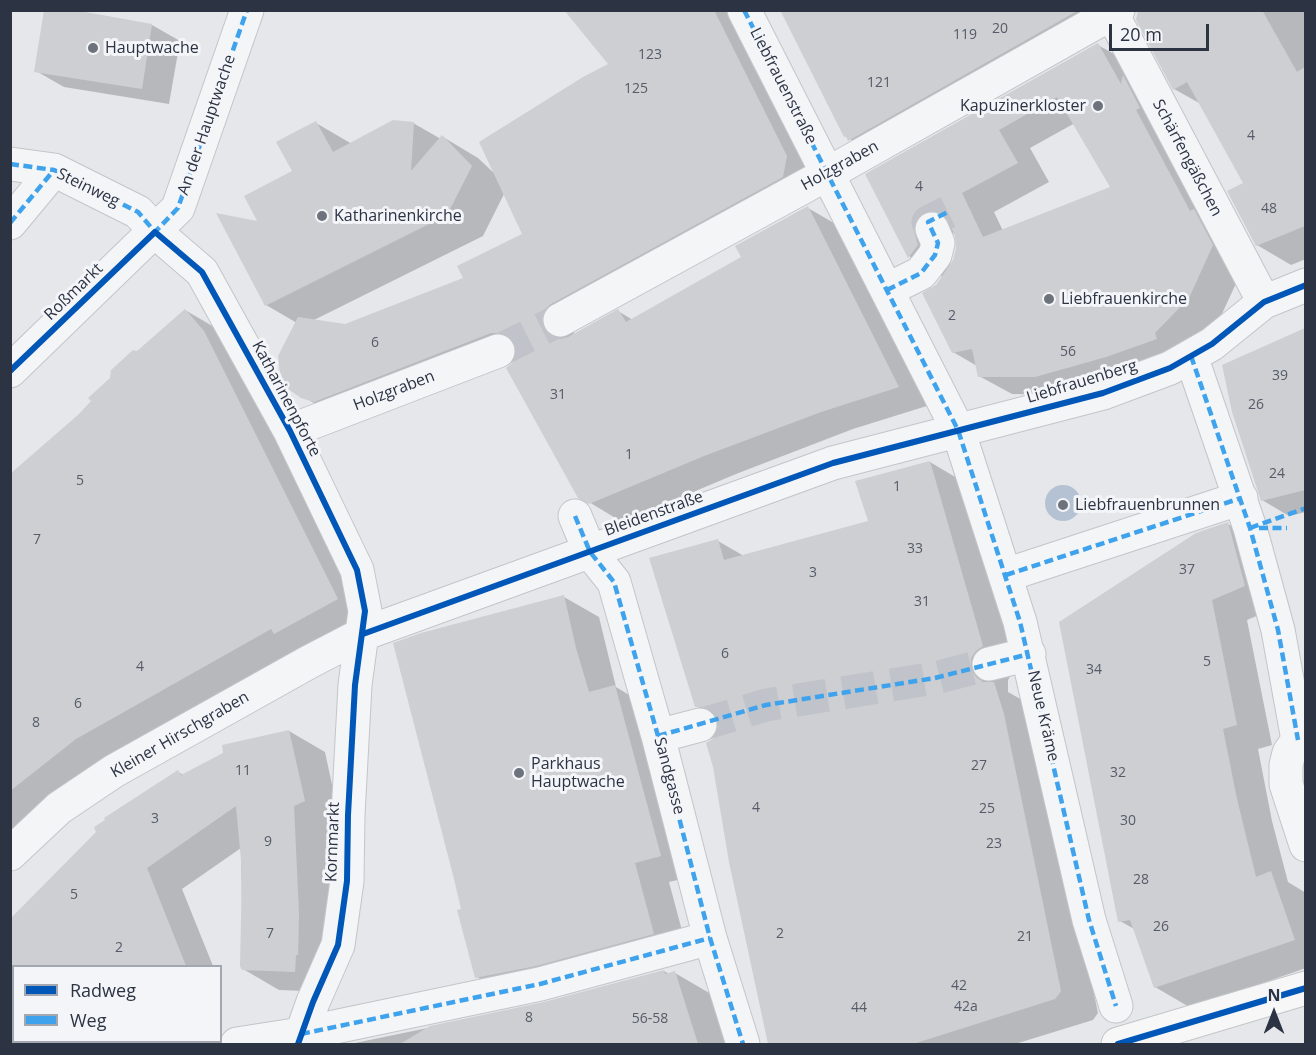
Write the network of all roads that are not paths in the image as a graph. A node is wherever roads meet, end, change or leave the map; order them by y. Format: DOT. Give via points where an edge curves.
graph roads {
  1 [pos="247,10"];
  2 [pos="744,10"];
  3 [pos="1115,12"];
  4 [pos="10,164"];
  5 [pos="54,170"];
  6 [pos="829,173"];
  7 [pos="10,223"];
  8 [pos="932,229"];
  9 [pos="155,232"];
  10 [pos="1305,285"];
  11 [pos="887,290"];
  12 [pos="1264,302"];
  13 [pos="560,320"];
  14 [pos="498,351"];
  15 [pos="1191,356"];
  16 [pos="10,371"];
  17 [pos="958,430"];
  18 [pos="290,431"];
  19 [pos="1242,502"];
  20 [pos="575,516"];
  21 [pos="591,552"];
  22 [pos="1006,574"];
  23 [pos="363,634"];
  24 [pos="1029,654"];
  25 [pos="988,664"];
  26 [pos="700,724"];
  27 [pos="658,736"];
  28 [pos="1297,743"];
  29 [pos="1305,845"];
  30 [pos="10,854"];
  31 [pos="710,938"];
  32 [pos="1305,988"];
  33 [pos="1116,1006"];
  34 [pos="300,1039"];
  35 [pos="237,1044"];
  36 [pos="743,1044"];
  37 [pos="1118,1044"];
  1 -- 9 [label="street, An der Hauptwache" via="178,208"];
  2 -- 6 [label="street, Liebfrauenstraße"];
  3 -- 6 [label="street, Holzgraben"];
  3 -- 12 [label="street, Schärfengäßchen"];
  4 -- 5 [label="street, Steinweg"];
  5 -- 7 [label="street"];
  5 -- 9 [label="street, Steinweg" via="138,212"];
  6 -- 11 [label="street, Liebfrauenstraße"];
  6 -- 13 [label="street, Holzgraben"];
  8 -- 11 [label="street" via="938,243 935,255 921,273"];
  9 -- 16 [label="street, Roßmarkt"];
  9 -- 18 [label="street, Katharinenpforte" via="202,272"];
  10 -- 12 [label="street, Liebfrauenberg"];
  11 -- 17 [label="street, Liebfrauenstraße"];
  12 -- 15 [label="street, Liebfrauenberg"];
  14 -- 18 [label="street, Holzgraben"];
  15 -- 17 [label="street, Liebfrauenberg" via="1103,393"];
  15 -- 19 [label="street"];
  17 -- 21 [label="street, Bleidenstraße" via="832,463"];
  17 -- 22 [label="street, Neue Kräme"];
  18 -- 23 [label="street, Katharinenpforte" via="357,570 365,611"];
  19 -- 22 [label="street"];
  19 -- 28 [label="street" via="1278,630"];
  20 -- 21 [label="street, Sandgasse"];
  21 -- 23 [label="street, Bleidenstraße"];
  21 -- 27 [label="street, Sandgasse" via="614,582"];
  22 -- 24 [label="street, Neue Kräme"];
  23 -- 30 [label="street, Kleiner Hirschgraben" via="114,771 59,808"];
  23 -- 34 [label="street, Kornmarkt" via="355,685 347,881 338,945"];
  24 -- 25 [label="street"];
  24 -- 33 [label="street, Neue Kräme" via="1089,920"];
  26 -- 27 [label="street"];
  27 -- 31 [label="street, Sandgasse"];
  28 -- 29 [label="street" via="1286,765 1286,784"];
  31 -- 34 [label="street" via="540,984"];
  31 -- 36 [label="street, Sandgasse"];
  32 -- 37 [label="main road"];
  34 -- 35 [label="street"];
}
